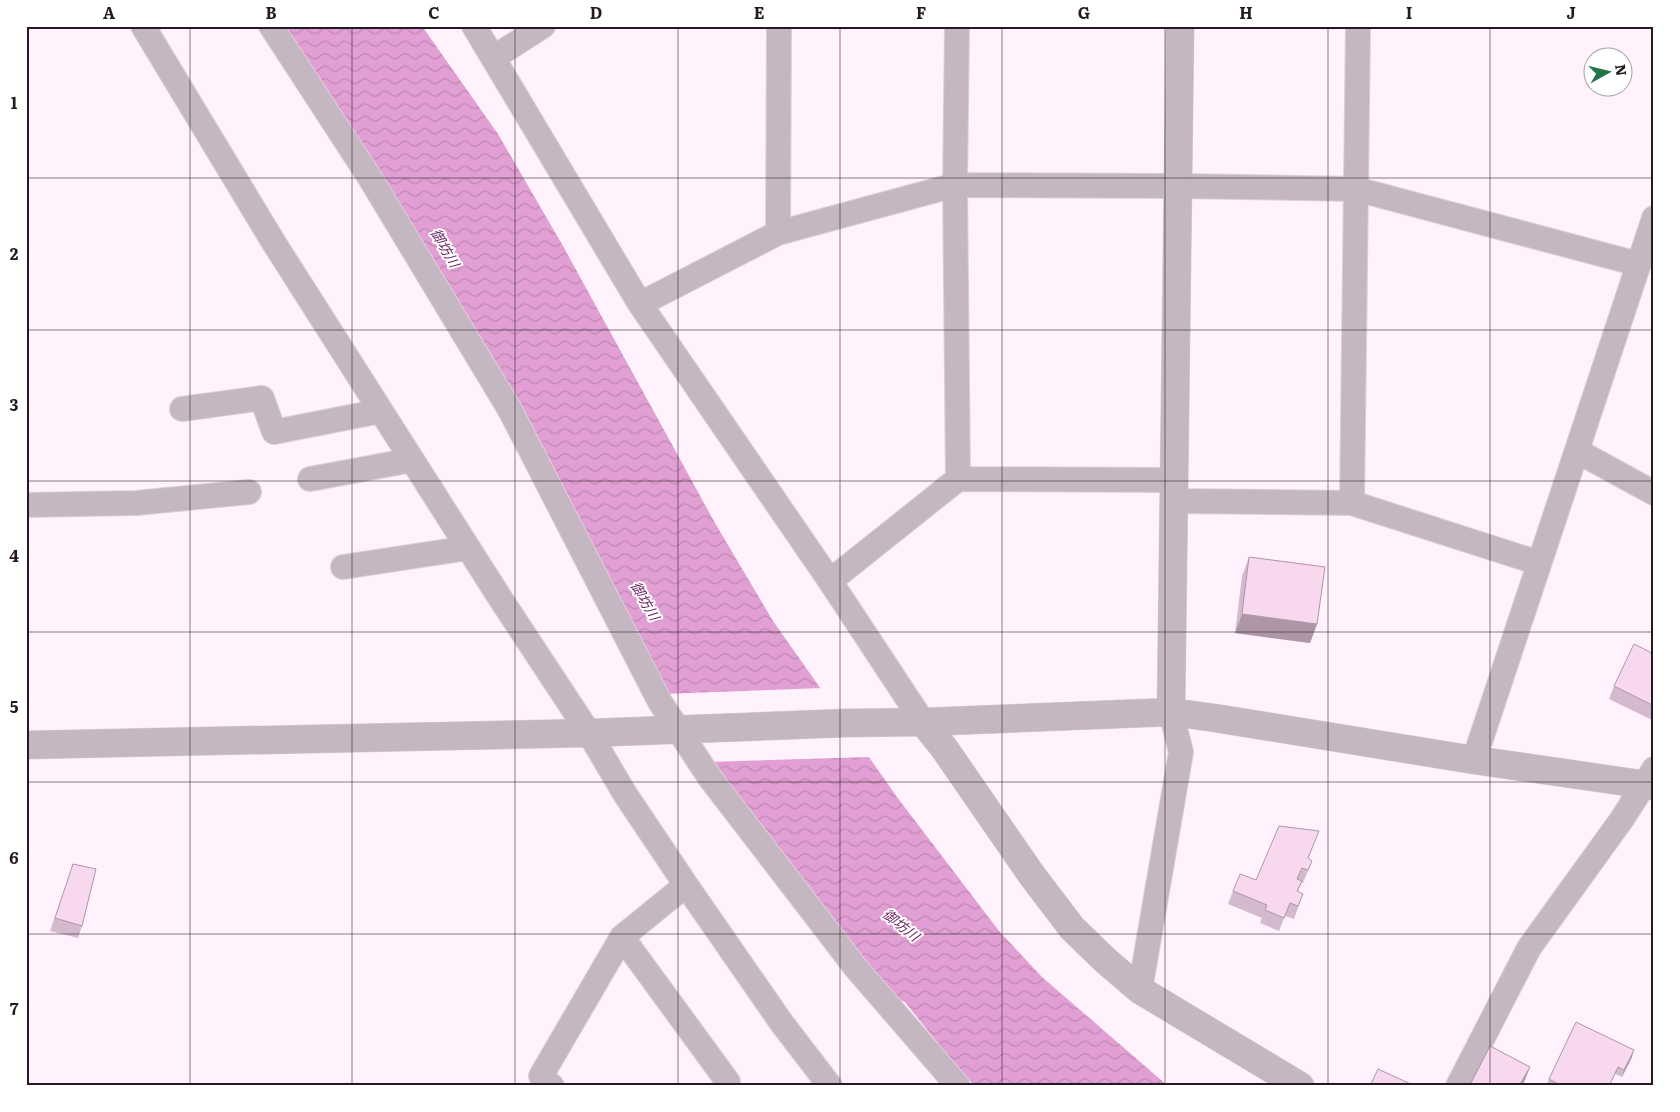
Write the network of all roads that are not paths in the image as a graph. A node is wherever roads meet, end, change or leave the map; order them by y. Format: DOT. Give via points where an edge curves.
graph roads {
  1 [pos="143,26"];
  2 [pos="271,26"];
  3 [pos="474,26"];
  4 [pos="543,26"];
  5 [pos="779,26"];
  6 [pos="957,26"];
  7 [pos="1180,26"];
  8 [pos="1358,26"];
  9 [pos="493,58"];
  10 [pos="955,185"];
  11 [pos="1178,186"];
  12 [pos="1356,189"];
  13 [pos="1654,218"];
  14 [pos="778,232"];
  15 [pos="1638,264"];
  16 [pos="640,304"];
  17 [pos="182,409"];
  18 [pos="381,411"];
  19 [pos="1577,451"];
  20 [pos="412,460"];
  21 [pos="958,478"];
  22 [pos="310,479"];
  23 [pos="1174,490"];
  24 [pos="249,492"];
  25 [pos="1654,493"];
  26 [pos="1352,503"];
  27 [pos="26,505"];
  28 [pos="468,548"];
  29 [pos="1539,563"];
  30 [pos="342,567"];
  31 [pos="830,581"];
  32 [pos="1171,712"];
  33 [pos="923,722"];
  34 [pos="681,730"];
  35 [pos="589,733"];
  36 [pos="26,745"];
  37 [pos="1474,760"];
  38 [pos="1650,780"];
  39 [pos="686,885"];
  40 [pos="622,937"];
  41 [pos="1140,990"];
  42 [pos="728,1082"];
  43 [pos="552,1086"];
  44 [pos="830,1086"];
  45 [pos="958,1086"];
  46 [pos="1300,1086"];
  47 [pos="1458,1086"];
  1 -- 18 [label="street" via="274,243"];
  2 -- 34 [label="street" via="370,178 510,410 660,702"];
  3 -- 9 [label="street"];
  4 -- 9 [label="street"];
  5 -- 14 [label="street"];
  6 -- 10 [label="street"];
  7 -- 11 [label="street"];
  8 -- 12 [label="street"];
  9 -- 16 [label="street"];
  10 -- 11 [label="street"];
  10 -- 14 [label="street"];
  10 -- 21 [label="street"];
  11 -- 12 [label="street"];
  11 -- 23 [label="street"];
  12 -- 15 [label="street"];
  12 -- 26 [label="street"];
  13 -- 15 [label="street"];
  14 -- 16 [label="street"];
  15 -- 19 [label="street"];
  16 -- 31 [label="street"];
  17 -- 18 [label="street" via="262,398 274,432"];
  18 -- 20 [label="street"];
  19 -- 25 [label="street"];
  19 -- 29 [label="street"];
  20 -- 22 [label="street"];
  20 -- 28 [label="street"];
  21 -- 23 [label="street"];
  21 -- 31 [label="street"];
  23 -- 26 [label="street"];
  23 -- 32 [label="street"];
  24 -- 27 [label="street" via="136,503"];
  26 -- 29 [label="street"];
  28 -- 30 [label="street"];
  28 -- 35 [label="street"];
  29 -- 37 [label="street"];
  31 -- 33 [label="street"];
  32 -- 33 [label="street"];
  32 -- 37 [label="street"];
  32 -- 41 [label="street" via="1181,752"];
  33 -- 34 [label="street"];
  33 -- 41 [label="street" via="1072,928"];
  34 -- 35 [label="street"];
  34 -- 45 [label="street" via="710,778 856,968"];
  35 -- 36 [label="street"];
  35 -- 39 [label="street"];
  37 -- 38 [label="street"];
  38 -- 47 [label="street" via="1529,948"];
  39 -- 40 [label="street"];
  39 -- 44 [label="street" via="781,1022"];
  40 -- 42 [label="street"];
  40 -- 43 [label="street" via="541,1076"];
  41 -- 46 [label="street"];
}
